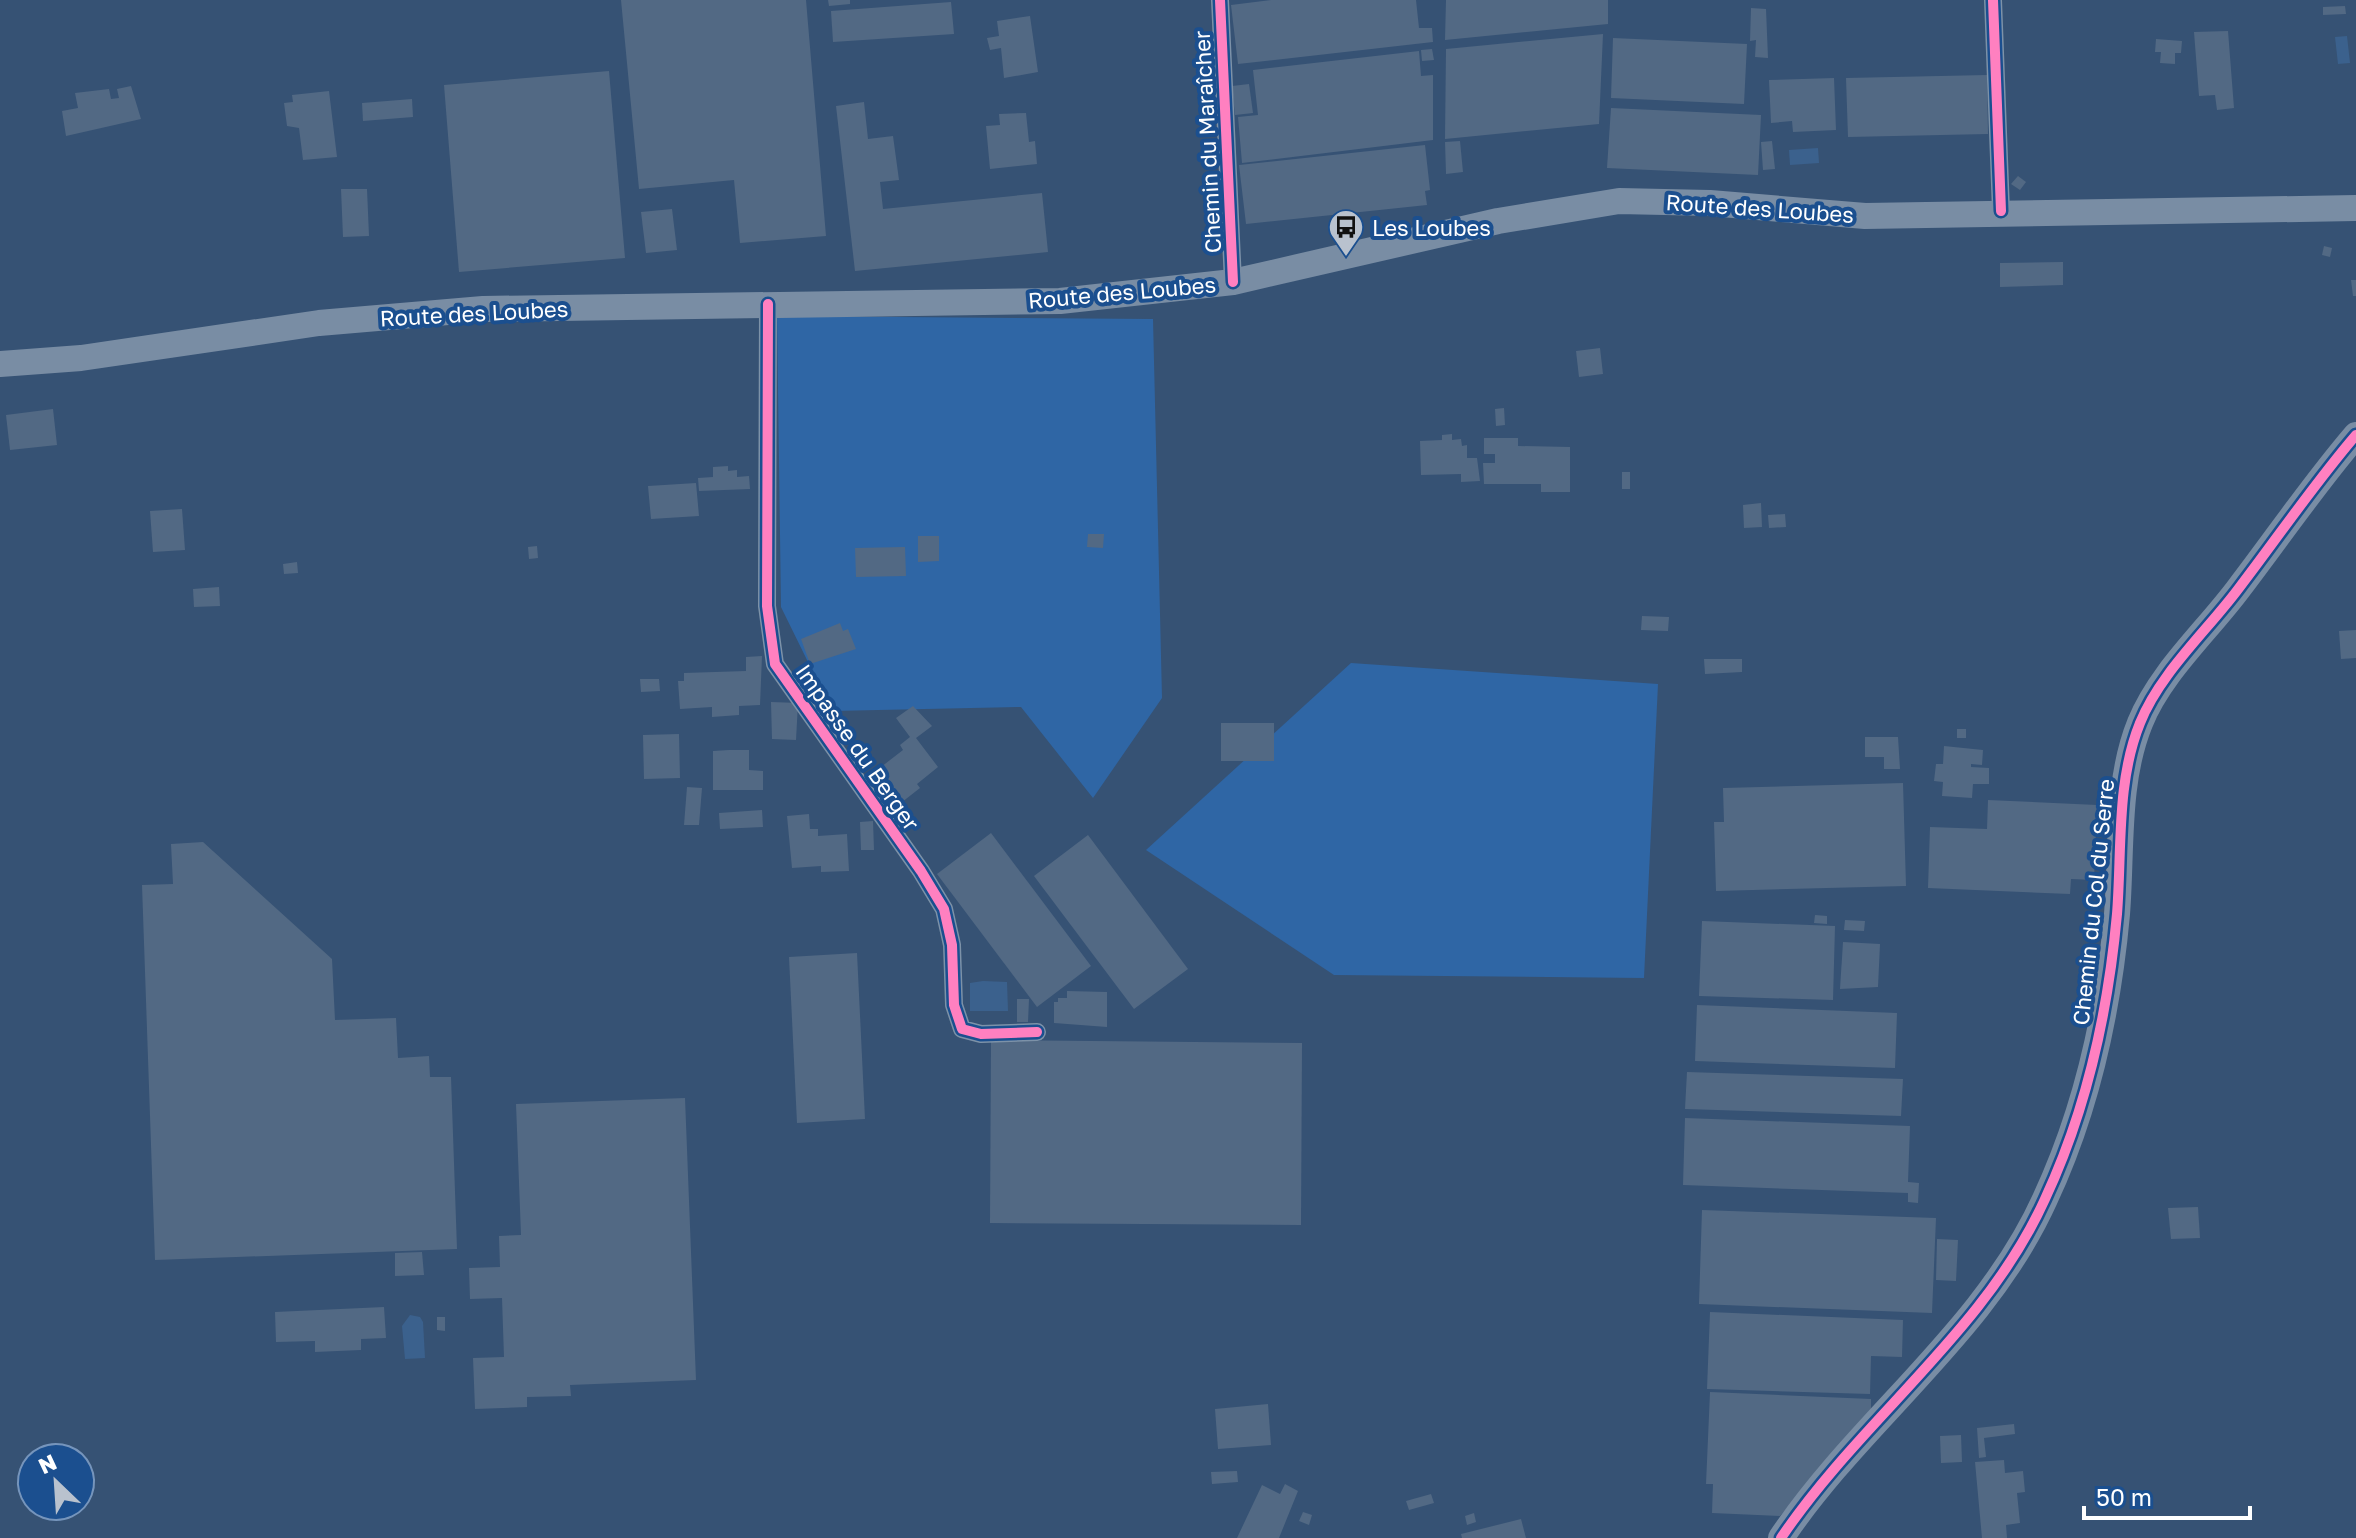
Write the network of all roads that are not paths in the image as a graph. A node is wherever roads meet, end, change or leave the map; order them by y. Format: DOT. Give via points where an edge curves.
graph roads {
  1 [pos="1220,0"];
  2 [pos="1993,0"];
  3 [pos="2001,211"];
  4 [pos="2348,211"];
  5 [pos="1233,282"];
  6 [pos="768,304"];
  7 [pos="0,364"];
  8 [pos="2356,435"];
  9 [pos="1037,1032"];
  10 [pos="1781,1538"];
  1 -- 5 [label="street, Chemin du Maraîcher"];
  2 -- 3 [label="street"];
  3 -- 4 [label="main road, Route des Loubes"];
  3 -- 5 [label="main road, Route des Loubes" via="1865,216 1619,201 1498,221"];
  5 -- 6 [label="main road, Route des Loubes" via="1060,301"];
  6 -- 7 [label="main road, Route des Loubes" via="483,309 319,323 81,358"];
  6 -- 9 [label="street, Impasse du Berger" via="767,606 775,664 944,909 952,945 954,1005 962,1029 981,1034"];
  8 -- 10 [label="main road, Chemin du Col du Serre" via="2169,676 2141,721 2127,767 2106,1000 2089,1085 2045,1201 2000,1275 1939,1357 1806,1501"];
}
